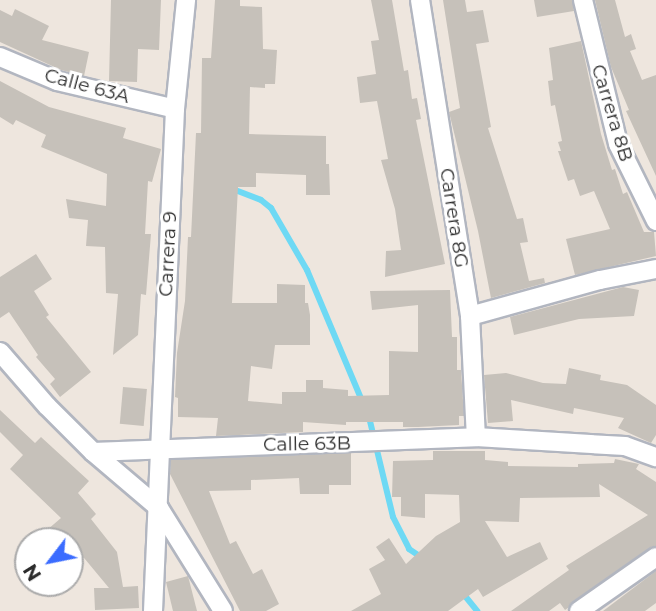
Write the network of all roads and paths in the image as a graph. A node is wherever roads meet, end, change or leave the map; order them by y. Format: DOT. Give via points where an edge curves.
graph roads {
  1 [pos="186,0"];
  2 [pos="420,0"];
  3 [pos="583,0"];
  4 [pos="0,57"];
  5 [pos="175,109"];
  6 [pos="656,220"];
  7 [pos="656,269"];
  8 [pos="470,316"];
  9 [pos="0,352"];
  10 [pos="476,437"];
  11 [pos="158,447"];
  12 [pos="93,452"];
  13 [pos="656,457"];
  14 [pos="159,508"];
  15 [pos="656,557"];
  16 [pos="153,611"];
  17 [pos="223,611"];
  18 [pos="579,611"];
  1 -- 5 [label="street, Carrera 9"];
  2 -- 8 [label="street, Carrera 8G"];
  3 -- 6 [label="street, Carrera 8B" via="618,144"];
  4 -- 5 [label="street, Calle 63A" via="57,81"];
  5 -- 11 [label="street, Carrera 9"];
  7 -- 8 [label="street"];
  8 -- 10 [label="street, Carrera 8G"];
  9 -- 12 [label="street"];
  10 -- 11 [label="street, Calle 63B"];
  10 -- 13 [label="street, Calle 63B" via="625,446"];
  11 -- 12 [label="street, Calle 63B"];
  11 -- 14 [label="street, Carrera 9"];
  12 -- 14 [label="street"];
  14 -- 16 [label="street, Carrera 9"];
  14 -- 17 [label="street"];
  15 -- 18 [label="street"];
}
